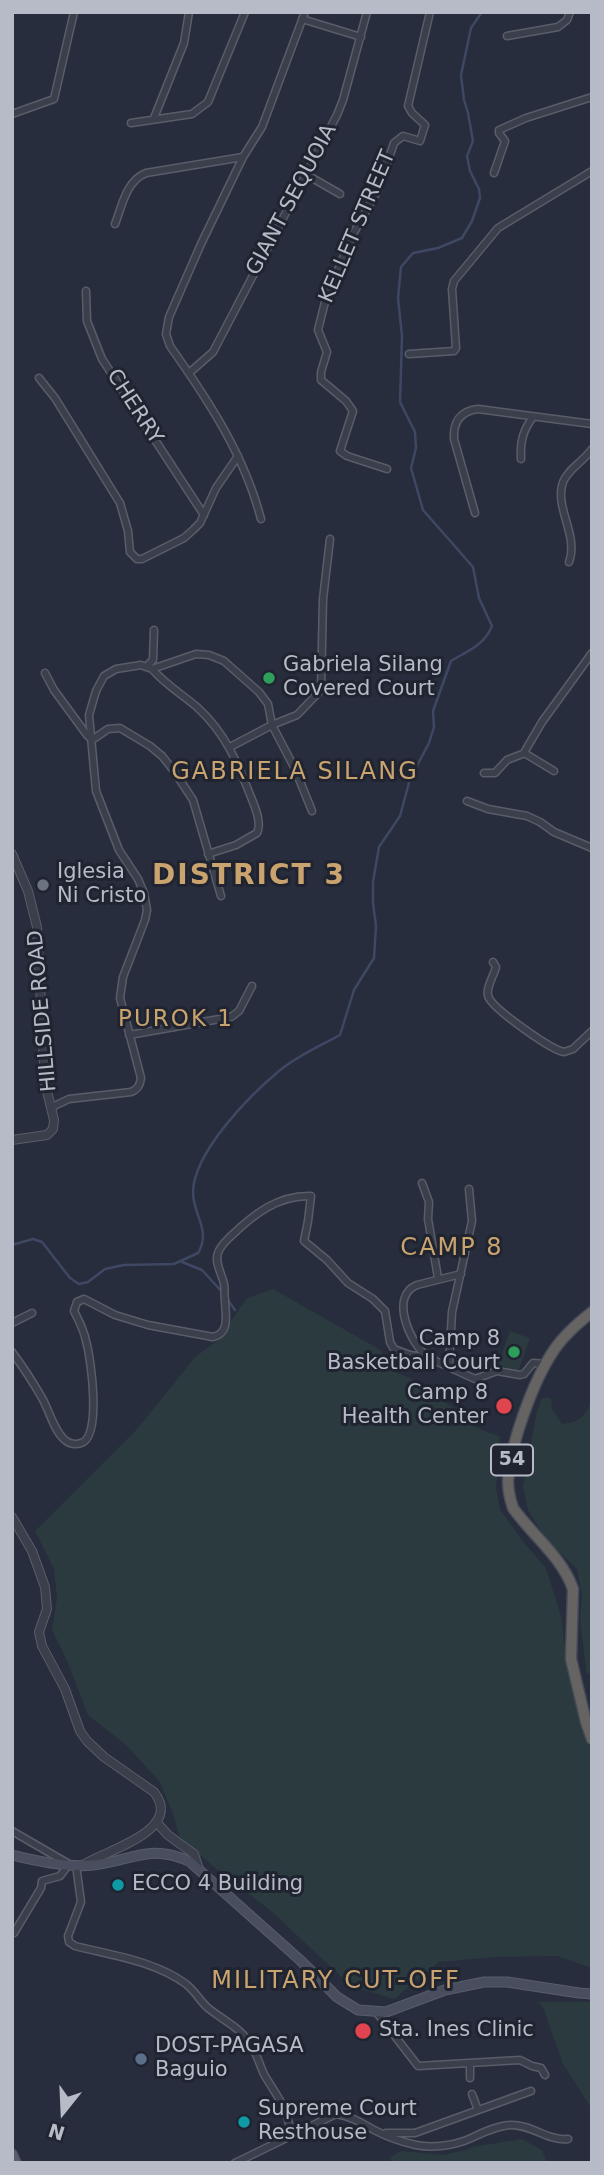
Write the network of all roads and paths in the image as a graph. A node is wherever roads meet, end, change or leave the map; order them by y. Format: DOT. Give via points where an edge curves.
graph roads {
  1 [pos="74,12"];
  2 [pos="189,12"];
  3 [pos="245,12"];
  4 [pos="368,12"];
  5 [pos="430,12"];
  6 [pos="570,12"];
  7 [pos="304,16"];
  8 [pos="507,36"];
  9 [pos="361,37"];
  10 [pos="592,97"];
  11 [pos="12,114"];
  12 [pos="154,118"];
  13 [pos="131,123"];
  14 [pos="243,157"];
  15 [pos="592,171"];
  16 [pos="494,173"];
  17 [pos="307,175"];
  18 [pos="340,194"];
  19 [pos="115,224"];
  20 [pos="86,291"];
  21 [pos="409,354"];
  22 [pos="189,373"];
  23 [pos="39,378"];
  24 [pos="533,417"];
  25 [pos="592,424"];
  26 [pos="592,449"];
  27 [pos="239,456"];
  28 [pos="521,459"];
  29 [pos="387,469"];
  30 [pos="475,513"];
  31 [pos="204,515"];
  32 [pos="261,519"];
  33 [pos="330,539"];
  34 [pos="569,562"];
  35 [pos="155,631"];
  36 [pos="592,653"];
  37 [pos="149,668"];
  38 [pos="45,673"];
  39 [pos="272,725"];
  40 [pos="92,740"];
  41 [pos="230,747"];
  42 [pos="525,753"];
  43 [pos="554,771"];
  44 [pos="484,773"];
  45 [pos="467,802"];
  46 [pos="312,811"];
  47 [pos="592,848"];
  48 [pos="12,854"];
  49 [pos="208,854"];
  50 [pos="221,896"];
  51 [pos="493,961"];
  52 [pos="253,986"];
  53 [pos="592,1031"];
  54 [pos="129,1035"];
  55 [pos="51,1107"];
  56 [pos="12,1140"];
  57 [pos="422,1183"];
  58 [pos="469,1189"];
  59 [pos="461,1274"];
  60 [pos="438,1279"];
  61 [pos="32,1312"];
  62 [pos="592,1312"];
  63 [pos="12,1323"];
  64 [pos="12,1352"];
  65 [pos="429,1358"];
  66 [pos="546,1364"];
  67 [pos="449,1366"];
  68 [pos="12,1517"];
  69 [pos="592,1738"];
  70 [pos="157,1823"];
  71 [pos="12,1831"];
  72 [pos="12,1855"];
  73 [pos="76,1865"];
  74 [pos="199,1869"];
  75 [pos="14,1933"];
  76 [pos="592,1994"];
  77 [pos="377,2013"];
  78 [pos="470,2064"];
  79 [pos="545,2075"];
  80 [pos="470,2078"];
  81 [pos="531,2091"];
  82 [pos="472,2094"];
  83 [pos="478,2110"];
  84 [pos="377,2132"];
  85 [pos="290,2135"];
  86 [pos="568,2139"];
  87 [pos="12,2154"];
  88 [pos="16,2163"];
  89 [pos="235,2163"];
  1 -- 11 [label="street" via="54,99"];
  2 -- 12 [label="street" via="184,43"];
  3 -- 12 [label="street" via="208,102 192,114"];
  4 -- 9 [label="street, GIANT SEQUOIA"];
  5 -- 29 [label="street, KELLET STREET" via="408,106 425,129 420,141 403,136 394,143 379,190 353,234 318,325 327,352 321,380 353,411 340,451"];
  6 -- 8 [label="street" via="558,27"];
  7 -- 9 [label="street"];
  7 -- 14 [label="street" via="266,118"];
  9 -- 17 [label="street, GIANT SEQUOIA" via="343,100"];
  10 -- 16 [label="street" via="501,128 505,141"];
  12 -- 13 [label="street"];
  14 -- 19 [label="street" via="139,176 130,186"];
  14 -- 22 [label="street" via="166,327 167,341"];
  15 -- 21 [label="street" via="498,228 454,281 454,351"];
  17 -- 18 [label="street"];
  17 -- 22 [label="street, GIANT SEQUOIA" via="213,352"];
  20 -- 31 [label="street, CHERRY" via="87,321 102,359"];
  22 -- 27 [label="street"];
  23 -- 31 [label="street" via="120,503 133,557 142,559 184,538"];
  24 -- 25 [label="street"];
  24 -- 28 [label="street" via="522,436"];
  24 -- 30 [label="street" via="478,410 456,421 454,439"];
  26 -- 34 [label="street" via="562,486 573,549"];
  27 -- 31 [label="street"];
  27 -- 32 [label="street"];
  33 -- 39 [label="street" via="321,690 297,715"];
  35 -- 37 [label="street"];
  36 -- 42 [label="street"];
  37 -- 39 [label="street" via="196,654 217,657 263,697"];
  37 -- 40 [label="street" via="134,665 104,676 89,715"];
  37 -- 41 [label="street" via="198,709"];
  38 -- 40 [label="street"];
  39 -- 41 [label="street"];
  39 -- 46 [label="street"];
  40 -- 49 [label="street" via="108,729 120,728 162,756 193,800"];
  40 -- 54 [label="street" via="96,792 146,902 145,920 121,990"];
  41 -- 49 [label="street" via="260,829 248,840"];
  42 -- 43 [label="street"];
  42 -- 44 [label="street" via="508,760 495,773"];
  45 -- 47 [label="street" via="527,816"];
  48 -- 55 [label="street, HILLSIDE ROAD" via="37,927 45,1083"];
  49 -- 50 [label="street"];
  51 -- 53 [label="street" via="496,967 489,999 553,1049 573,1049"];
  52 -- 54 [label="street" via="231,1017"];
  54 -- 55 [label="street" via="141,1077 138,1088 69,1099"];
  55 -- 56 [label="street, HILLSIDE ROAD" via="54,1125 47,1135"];
  57 -- 60 [label="street" via="429,1202"];
  58 -- 59 [label="street" via="472,1221"];
  59 -- 60 [label="street"];
  59 -- 67 [label="street" via="452,1312"];
  60 -- 65 [label="street" via="411,1287 404,1305 413,1342"];
  61 -- 63 [label="street"];
  62 -- 66 [label="highway, 54" via="564,1338"];
  64 -- 65 [label="street" via="64,1439 83,1443 92,1431 93,1394 87,1342 74,1311 77,1302 85,1298 141,1323 219,1336 225,1325 225,1287 217,1254 261,1210 296,1195 311,1196 304,1241 385,1311 394,1349"];
  65 -- 67 [label="street"];
  66 -- 67 [label="street" via="533,1363 520,1375 497,1371 475,1379"];
  66 -- 69 [label="highway, 54" via="516,1442 509,1496 521,1519 569,1578 574,1600 571,1659"];
  68 -- 70 [label="street" via="32,1551 47,1594 39,1632 42,1646 80,1731 104,1757 154,1791 162,1808"];
  70 -- 73 [label="street" via="139,1838"];
  70 -- 74 [label="street" via="194,1854"];
  71 -- 73 [label="street"];
  72 -- 73 [label="main road"];
  73 -- 74 [label="main road" via="155,1852 179,1856"];
  73 -- 75 [label="street" via="42,1881"];
  73 -- 85 [label="street" via="80,1902 69,1942 150,1966 187,1985 253,2048 289,2118"];
  74 -- 77 [label="main road" via="337,1997 358,2010"];
  76 -- 77 [label="main road" via="484,1982"];
  77 -- 78 [label="street" via="418,2066"];
  78 -- 79 [label="street" via="520,2060 541,2068"];
  78 -- 80 [label="street"];
  81 -- 83 [label="street"];
  82 -- 83 [label="street"];
  83 -- 84 [label="street" via="415,2133"];
  84 -- 85 [label="street" via="336,2113"];
  84 -- 86 [label="street" via="425,2147 455,2144 511,2125"];
  85 -- 89 [label="street"];
  87 -- 88 [label="main road"];
}
